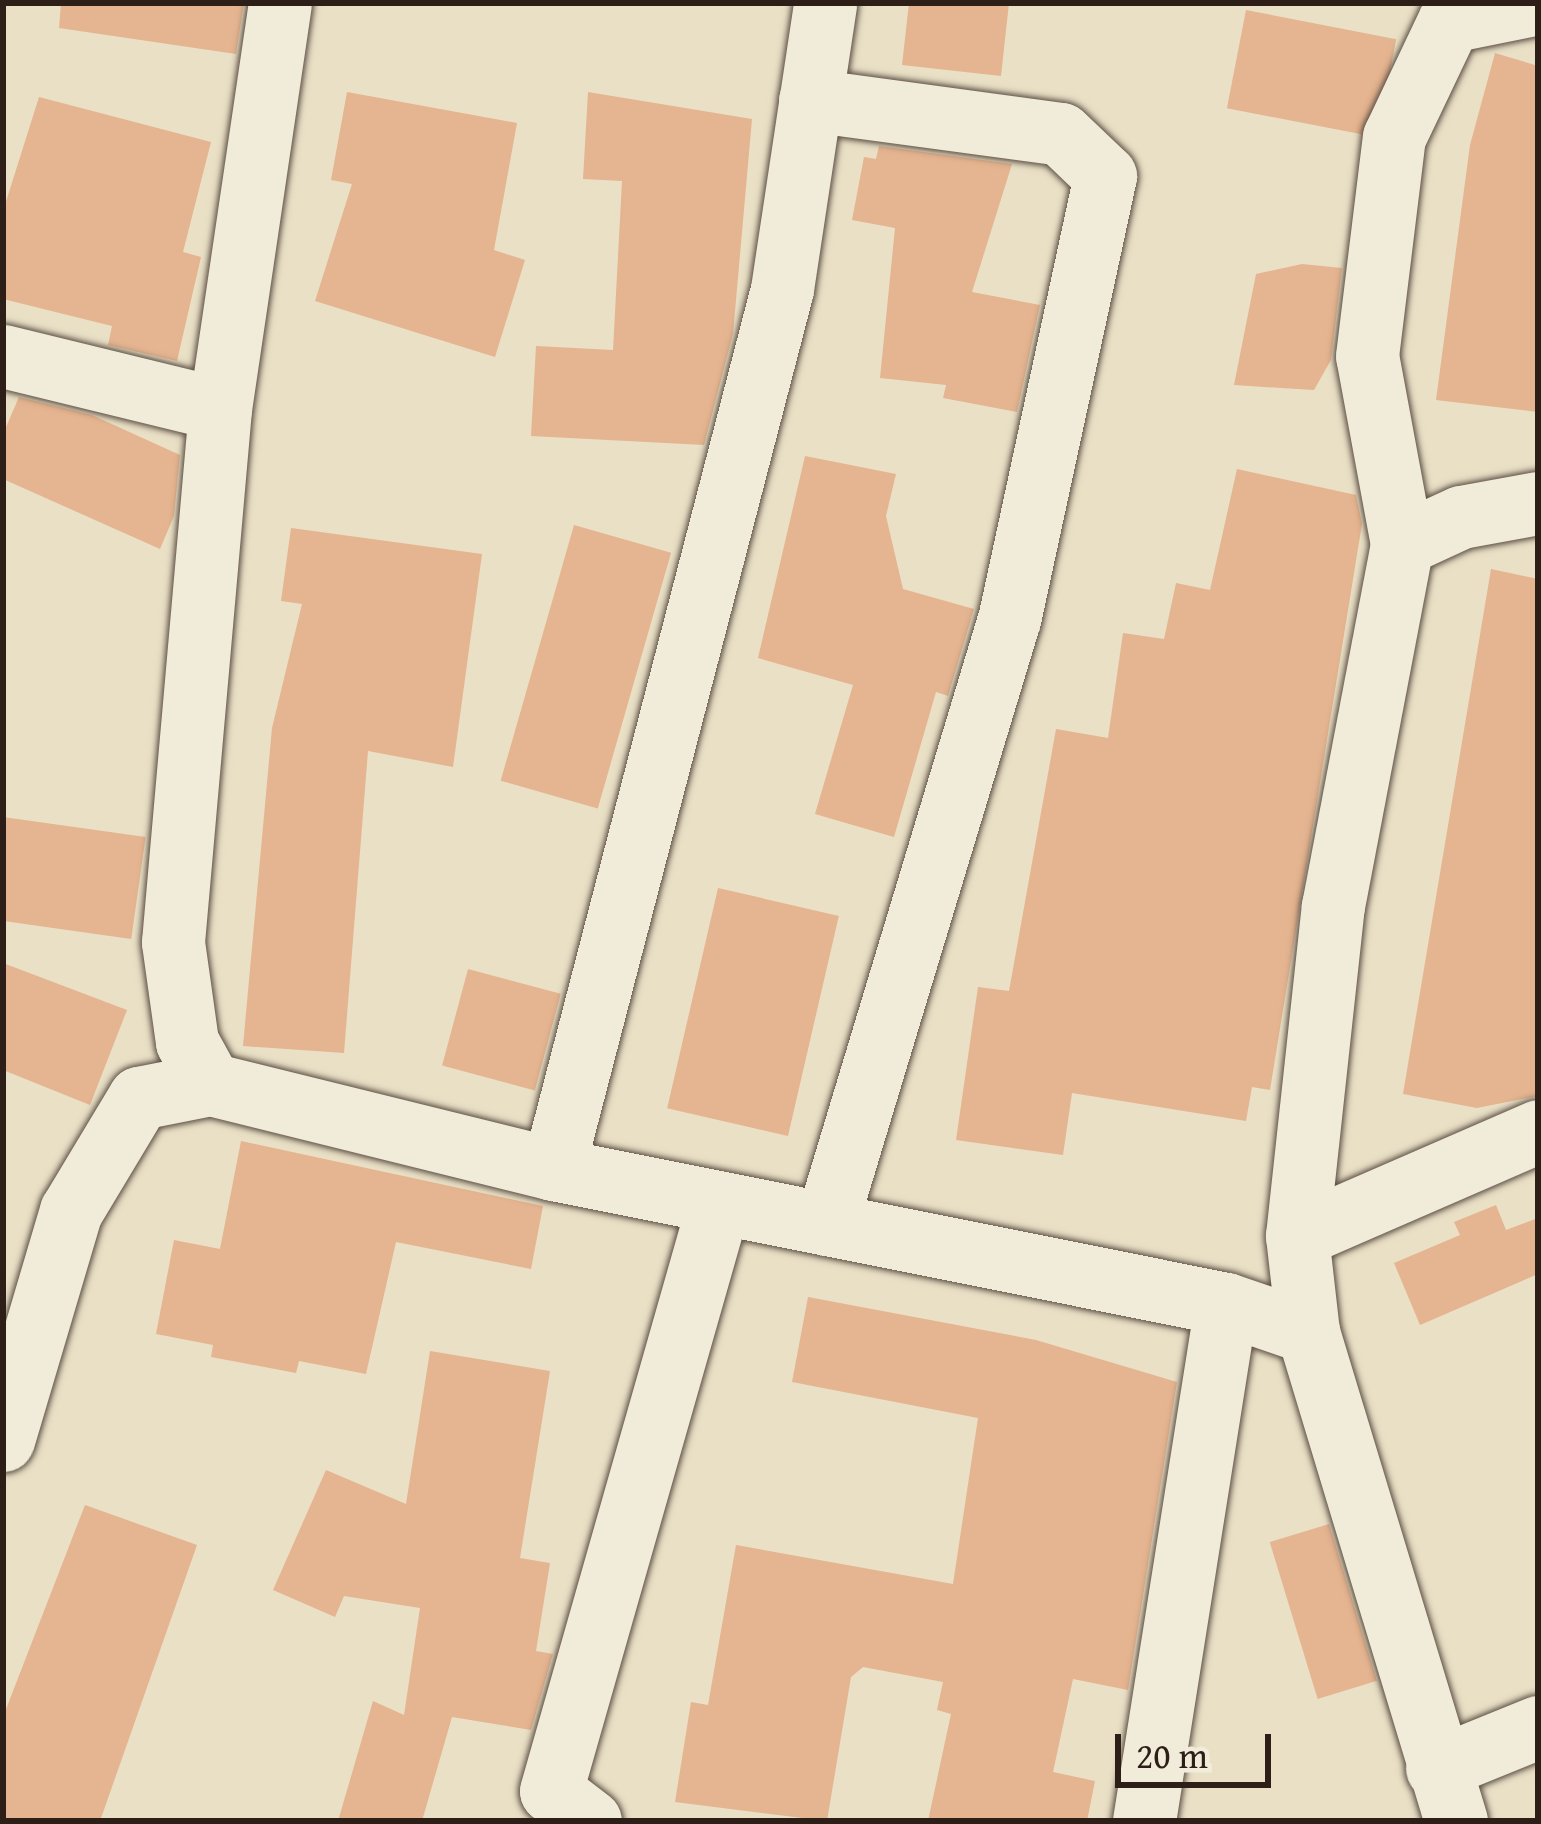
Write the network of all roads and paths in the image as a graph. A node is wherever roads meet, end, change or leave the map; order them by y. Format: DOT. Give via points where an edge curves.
graph roads {
  1 [pos="280,3"];
  2 [pos="825,3"];
  3 [pos="1538,3"];
  4 [pos="810,100"];
  5 [pos="3,356"];
  6 [pos="220,409"];
  7 [pos="1538,502"];
  8 [pos="1402,544"];
  9 [pos="210,1084"];
  10 [pos="1538,1131"];
  11 [pos="553,1169"];
  12 [pos="718,1202"];
  13 [pos="826,1224"];
  14 [pos="1297,1236"];
  15 [pos="1226,1304"];
  16 [pos="1308,1332"];
  17 [pos="3,1440"];
  18 [pos="1538,1727"];
  19 [pos="1447,1795"];
  20 [pos="590,1821"];
  21 [pos="1144,1821"];
  1 -- 6 [label="street"];
  2 -- 4 [label="street"];
  3 -- 8 [label="street" via="1449,21 1394,137 1367,356"];
  4 -- 11 [label="street" via="782,289"];
  4 -- 13 [label="street" via="1061,134 1105,176 1009,619"];
  5 -- 6 [label="street"];
  6 -- 9 [label="street" via="173,942 187,1042"];
  7 -- 8 [label="street" via="1461,517"];
  8 -- 14 [label="street" via="1333,906"];
  9 -- 11 [label="street"];
  9 -- 17 [label="street" via="140,1098 71,1210"];
  10 -- 14 [label="street"];
  11 -- 12 [label="street"];
  12 -- 13 [label="street"];
  12 -- 20 [label="street" via="551,1791"];
  13 -- 15 [label="street"];
  14 -- 16 [label="street"];
  15 -- 16 [label="street"];
  15 -- 21 [label="street"];
  16 -- 19 [label="street"];
  18 -- 19 [label="street"];
}
